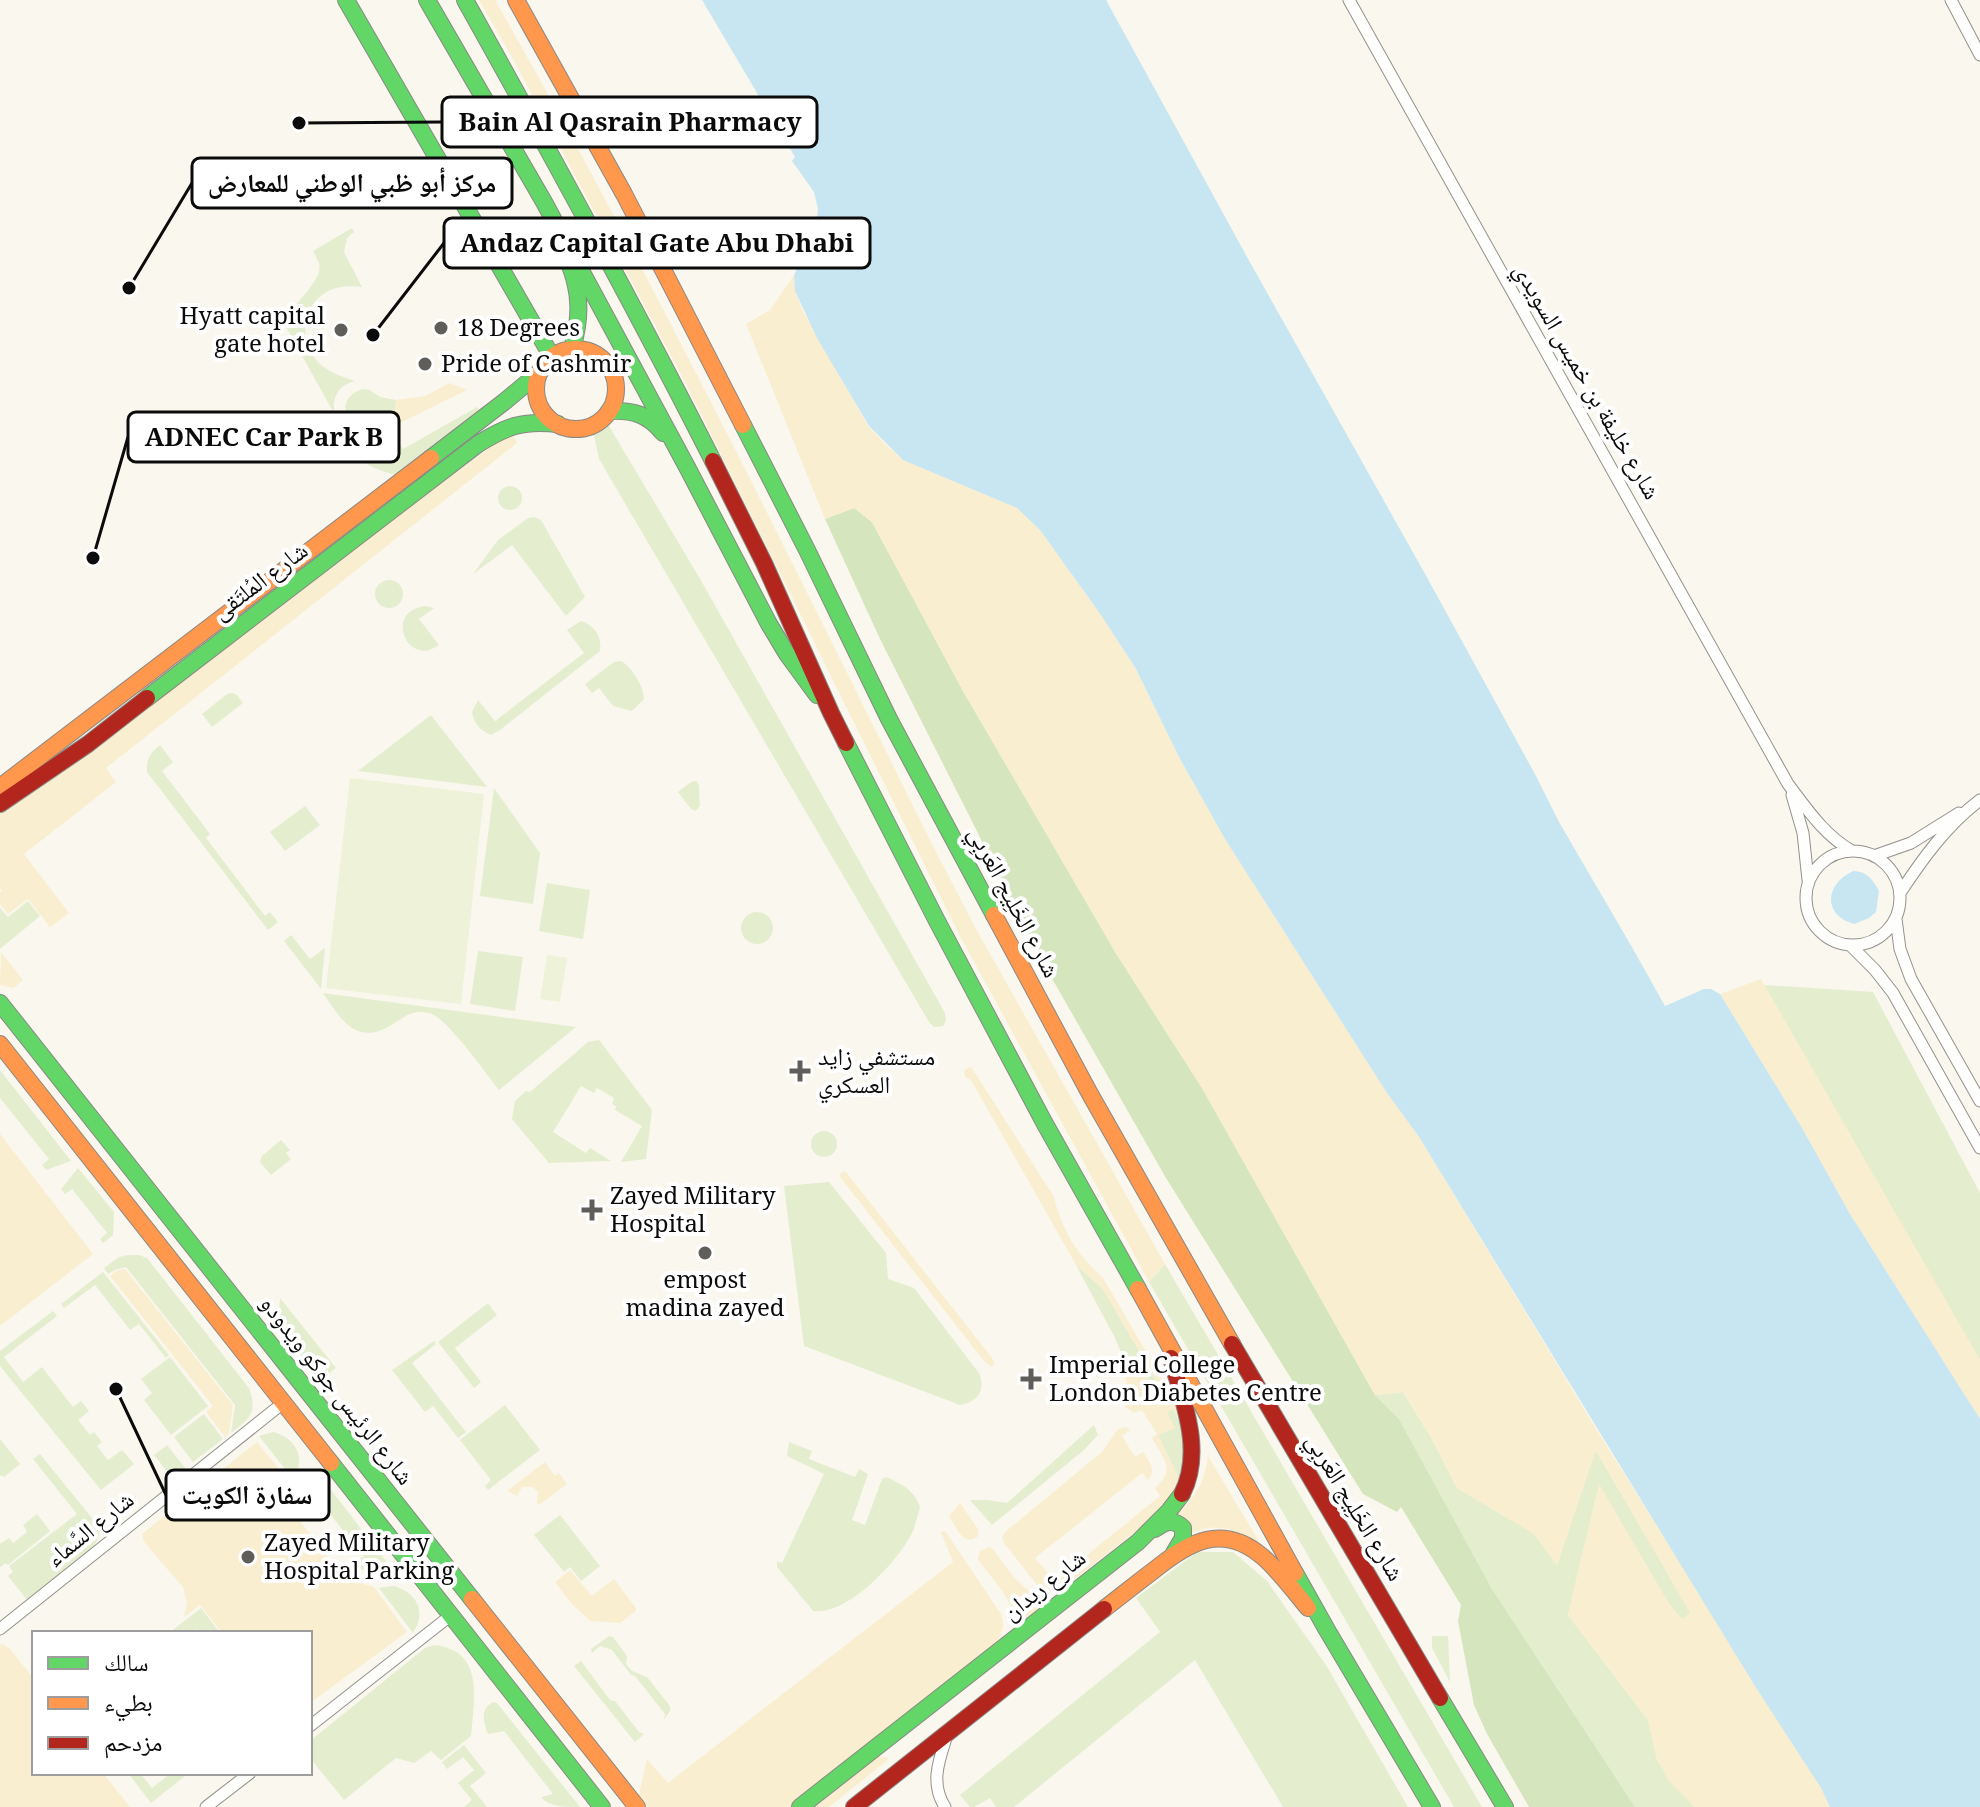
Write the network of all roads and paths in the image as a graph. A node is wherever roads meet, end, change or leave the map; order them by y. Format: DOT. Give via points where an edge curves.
graph roads {
  1 [pos="346,0"];
  2 [pos="427,0"];
  3 [pos="465,0"];
  4 [pos="516,0"];
  5 [pos="1349,0"];
  6 [pos="1951,0"];
  7 [pos="1980,55"];
  8 [pos="544,202"];
  9 [pos="572,349"];
  10 [pos="552,357"];
  11 [pos="540,372"];
  12 [pos="505,401"];
  13 [pos="609,411"];
  14 [pos="558,424"];
  15 [pos="478,444"];
  16 [pos="687,467"];
  17 [pos="831,713"];
  18 [pos="1788,784"];
  19 [pos="0,787"];
  20 [pos="1980,800"];
  21 [pos="0,804"];
  22 [pos="1967,810"];
  23 [pos="1852,851"];
  24 [pos="1874,856"];
  25 [pos="1808,883"];
  26 [pos="1900,893"];
  27 [pos="1896,919"];
  28 [pos="1851,946"];
  29 [pos="0,1003"];
  30 [pos="0,1044"];
  31 [pos="1980,1101"];
  32 [pos="1980,1148"];
  33 [pos="1165,1337"];
  34 [pos="283,1403"];
  35 [pos="1138,1542"];
  36 [pos="1174,1554"];
  37 [pos="450,1616"];
  38 [pos="0,1629"];
  39 [pos="1327,1630"];
  40 [pos="312,1724"];
  41 [pos="948,1732"];
  42 [pos="247,1775"];
  43 [pos="629,1804"];
  44 [pos="206,1807"];
  45 [pos="602,1807"];
  46 [pos="800,1807"];
  47 [pos="854,1807"];
  48 [pos="945,1807"];
  49 [pos="1432,1807"];
  50 [pos="1505,1807"];
  1 -- 10 [label="main road"];
  2 -- 8 [label="main road"];
  3 -- 17 [label="main road" via="666,369 764,563"];
  4 -- 50 [label="main road, شارع الخَلِيج العَربِي" via="631,207 889,719 1090,1094"];
  5 -- 18 [label="street, شارع خليفة بن خميس السويدي"];
  6 -- 7 [label="street"];
  8 -- 9 [label="main road" via="580,297"];
  8 -- 16 [label="main road"];
  9 -- 10 [label="main road"];
  9 -- 13 [label="main road" via="607,363 616,387"];
  10 -- 11 [label="main road"];
  11 -- 12 [label="main road, شارع المُلتَقى"];
  11 -- 14 [label="main road" via="537,399"];
  12 -- 15 [label="main road" via="515,405 514,413"];
  12 -- 19 [label="main road, شارع المُلتَقى"];
  13 -- 14 [label="main road" via="581,429"];
  13 -- 16 [label="main road" via="647,416"];
  14 -- 15 [label="main road, شارع المُلتَقى" via="510,425"];
  15 -- 21 [label="main road, شارع المُلتَقى" via="78,751"];
  16 -- 17 [label="main road" via="769,624"];
  17 -- 33 [label="main road" via="1045,1124"];
  18 -- 23 [label="street, شارع خليفة بن خميس السويدي" via="1822,828"];
  18 -- 25 [label="street, شارع خليفة بن خميس السويدي" via="1803,833"];
  20 -- 22 [label="street"];
  22 -- 24 [label="street" via="1911,843"];
  22 -- 26 [label="street"];
  23 -- 24 [label="street"];
  23 -- 25 [label="street" via="1820,863"];
  24 -- 26 [label="street" via="1892,871"];
  25 -- 28 [label="street" via="1806,904 1813,925 1830,940"];
  26 -- 27 [label="street"];
  27 -- 28 [label="street" via="1873,942"];
  27 -- 31 [label="street" via="1907,969"];
  28 -- 32 [label="street" via="1893,993"];
  29 -- 43 [label="main road, شارع الرئيس جوكو ويدودو"];
  30 -- 34 [label="main road, شارع الرئيس جوكو ويدودو"];
  33 -- 35 [label="main road, شارع ربدان" via="1192,1439 1192,1466 1185,1489"];
  33 -- 39 [label="main road"];
  34 -- 37 [label="main road, شارع الرئيس جوكو ويدودو"];
  34 -- 38 [label="street, شارع السَّماء"];
  35 -- 36 [label="main road" via="1162,1523 1177,1522 1184,1535"];
  35 -- 46 [label="main road, شارع ربدان"];
  36 -- 39 [label="main road" via="1215,1537 1241,1542 1265,1559"];
  36 -- 41 [label="main road"];
  37 -- 40 [label="street"];
  37 -- 45 [label="main road, شارع الرئيس جوكو ويدودو"];
  39 -- 49 [label="main road"];
  41 -- 47 [label="main road"];
  41 -- 48 [label="street" via="936,1778"];
  42 -- 44 [label="street"];
}
